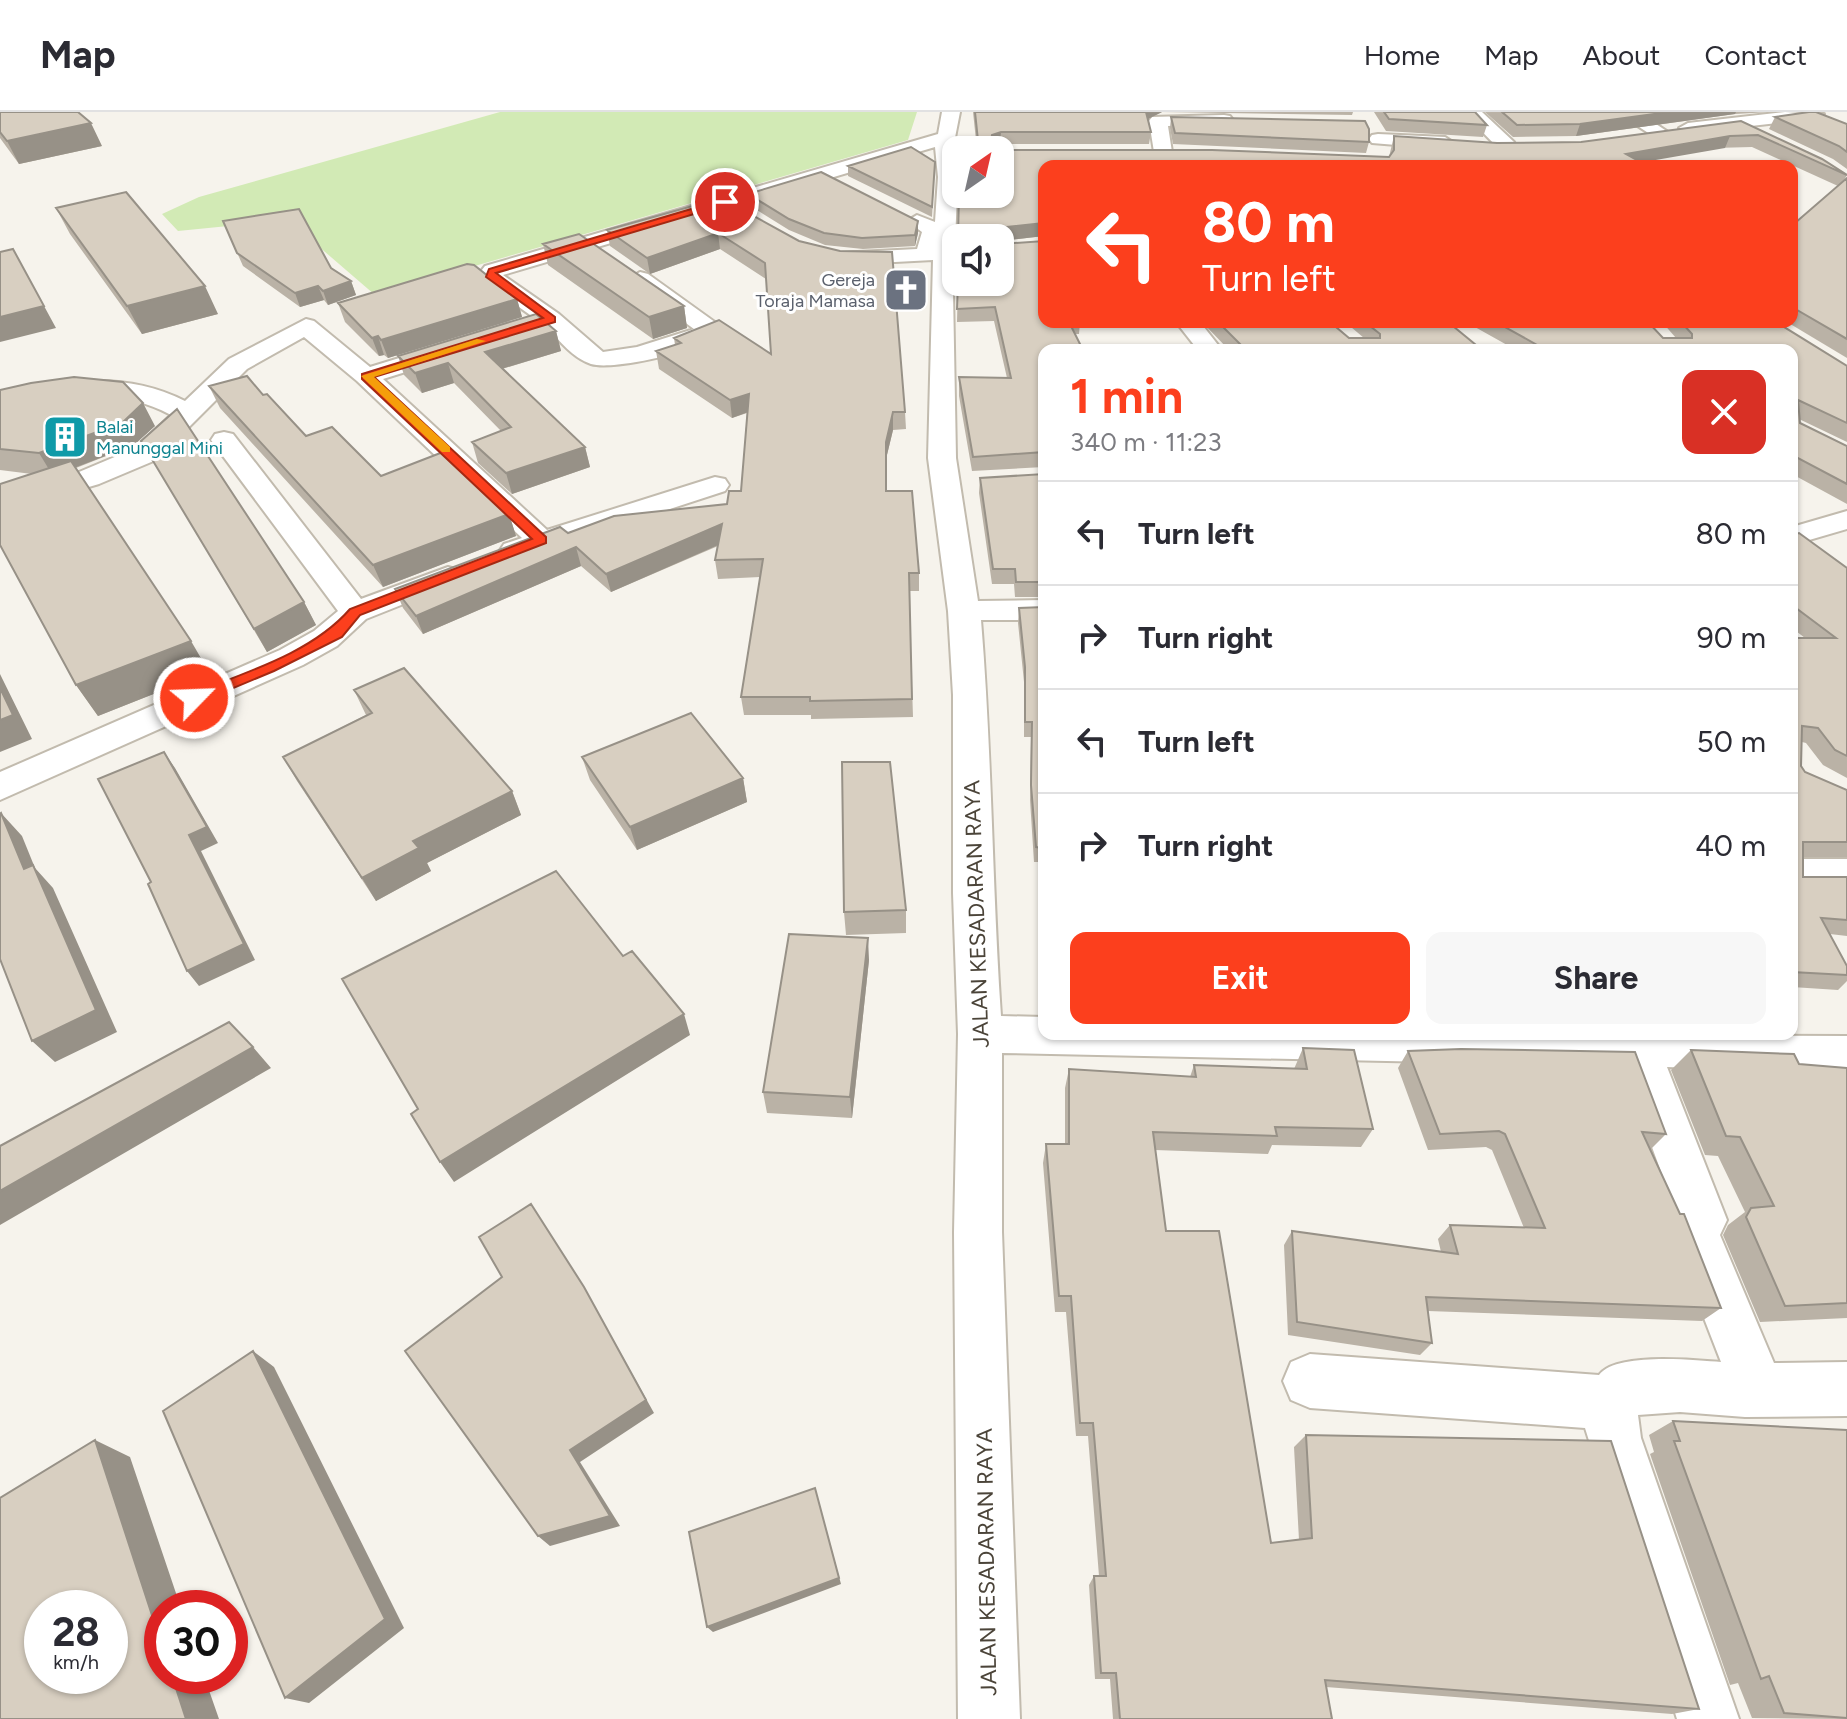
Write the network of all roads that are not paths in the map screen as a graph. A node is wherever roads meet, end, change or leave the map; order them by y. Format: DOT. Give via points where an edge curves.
graph roads {
  1 [pos="951,112"];
  2 [pos="1472,112"];
  3 [pos="1625,112"];
  4 [pos="1716,112"];
  5 [pos="1815,114"];
  6 [pos="1240,121"];
  7 [pos="1736,122"];
  8 [pos="1659,132"];
  9 [pos="950,136"];
  10 [pos="1627,136"];
  11 [pos="1772,139"];
  12 [pos="1494,145"];
  13 [pos="942,149"];
  14 [pos="1163,152"];
  15 [pos="1379,160"];
  16 [pos="1510,160"];
  17 [pos="824,174"];
  18 [pos="850,187"];
  19 [pos="725,202"];
  20 [pos="902,213"];
  21 [pos="749,217"];
  22 [pos="586,243"];
  23 [pos="820,257"];
  24 [pos="946,296"];
  25 [pos="551,319"];
  26 [pos="1193,328"];
  27 [pos="1205,344"];
  28 [pos="366,376"];
  29 [pos="0,405"];
  30 [pos="188,413"];
  31 [pos="224,440"];
  32 [pos="715,485"];
  33 [pos="0,504"];
  34 [pos="1847,520"];
  35 [pos="1798,534"];
  36 [pos="541,540"];
  37 [pos="1038,610"];
  38 [pos="964,611"];
  39 [pos="355,612"];
  40 [pos="0,787"];
  41 [pos="1798,874"];
  42 [pos="1847,874"];
  43 [pos="980,1034"];
  44 [pos="1038,1034"];
  45 [pos="1588,1040"];
  46 [pos="1637,1048"];
  47 [pos="1847,1055"];
  48 [pos="1310,1381"];
  49 [pos="1847,1389"];
  50 [pos="1759,1390"];
  51 [pos="1611,1403"];
  52 [pos="989,1719"];
  53 [pos="1708,1719"];
  1 -- 9 [label="street, JALAN KESADARAN RAYA"];
  2 -- 12 [label="street"];
  3 -- 8 [label="street"];
  4 -- 7 [label="street"];
  5 -- 7 [label="street"];
  6 -- 14 [label="street" via="1158,121"];
  7 -- 8 [label="street"];
  7 -- 11 [label="street"];
  8 -- 10 [label="street"];
  12 -- 15 [label="street" via="1374,131"];
  12 -- 16 [label="street"];
  13 -- 17 [label="street"];
  17 -- 18 [label="street"];
  17 -- 19 [label="street"];
  19 -- 21 [label="street"];
  19 -- 22 [label="street"];
  20 -- 23 [label="street" via="933,229 926,255"];
  22 -- 25 [label="street" via="489,275"];
  22 -- 25 [label="street" via="711,330 613,360 601,359"];
  24 -- 38 [label="street, JALAN KESADARAN RAYA" via="942,458 960,483"];
  25 -- 28 [label="street"];
  26 -- 27 [label="street"];
  28 -- 30 [label="street" via="318,321 238,364"];
  28 -- 36 [label="street"];
  29 -- 30 [label="street" via="64,388 106,386 154,396"];
  30 -- 33 [label="street" via="146,454 121,467"];
  31 -- 39 [label="street"];
  32 -- 36 [label="street"];
  34 -- 35 [label="street"];
  36 -- 39 [label="street"];
  37 -- 38 [label="street"];
  38 -- 43 [label="street, JALAN KESADARAN RAYA"];
  39 -- 40 [label="street" via="337,634"];
  41 -- 42 [label="street"];
  43 -- 44 [label="street"];
  43 -- 52 [label="street, JALAN KESADARAN RAYA" via="978,1232"];
  45 -- 46 [label="street"];
  46 -- 47 [label="street"];
  46 -- 50 [label="street" via="1703,1220 1693,1228"];
  48 -- 51 [label="street"];
  49 -- 50 [label="street"];
  50 -- 51 [label="street" via="1642,1385 1622,1389"];
  51 -- 53 [label="street" via="1614,1438"];
}
